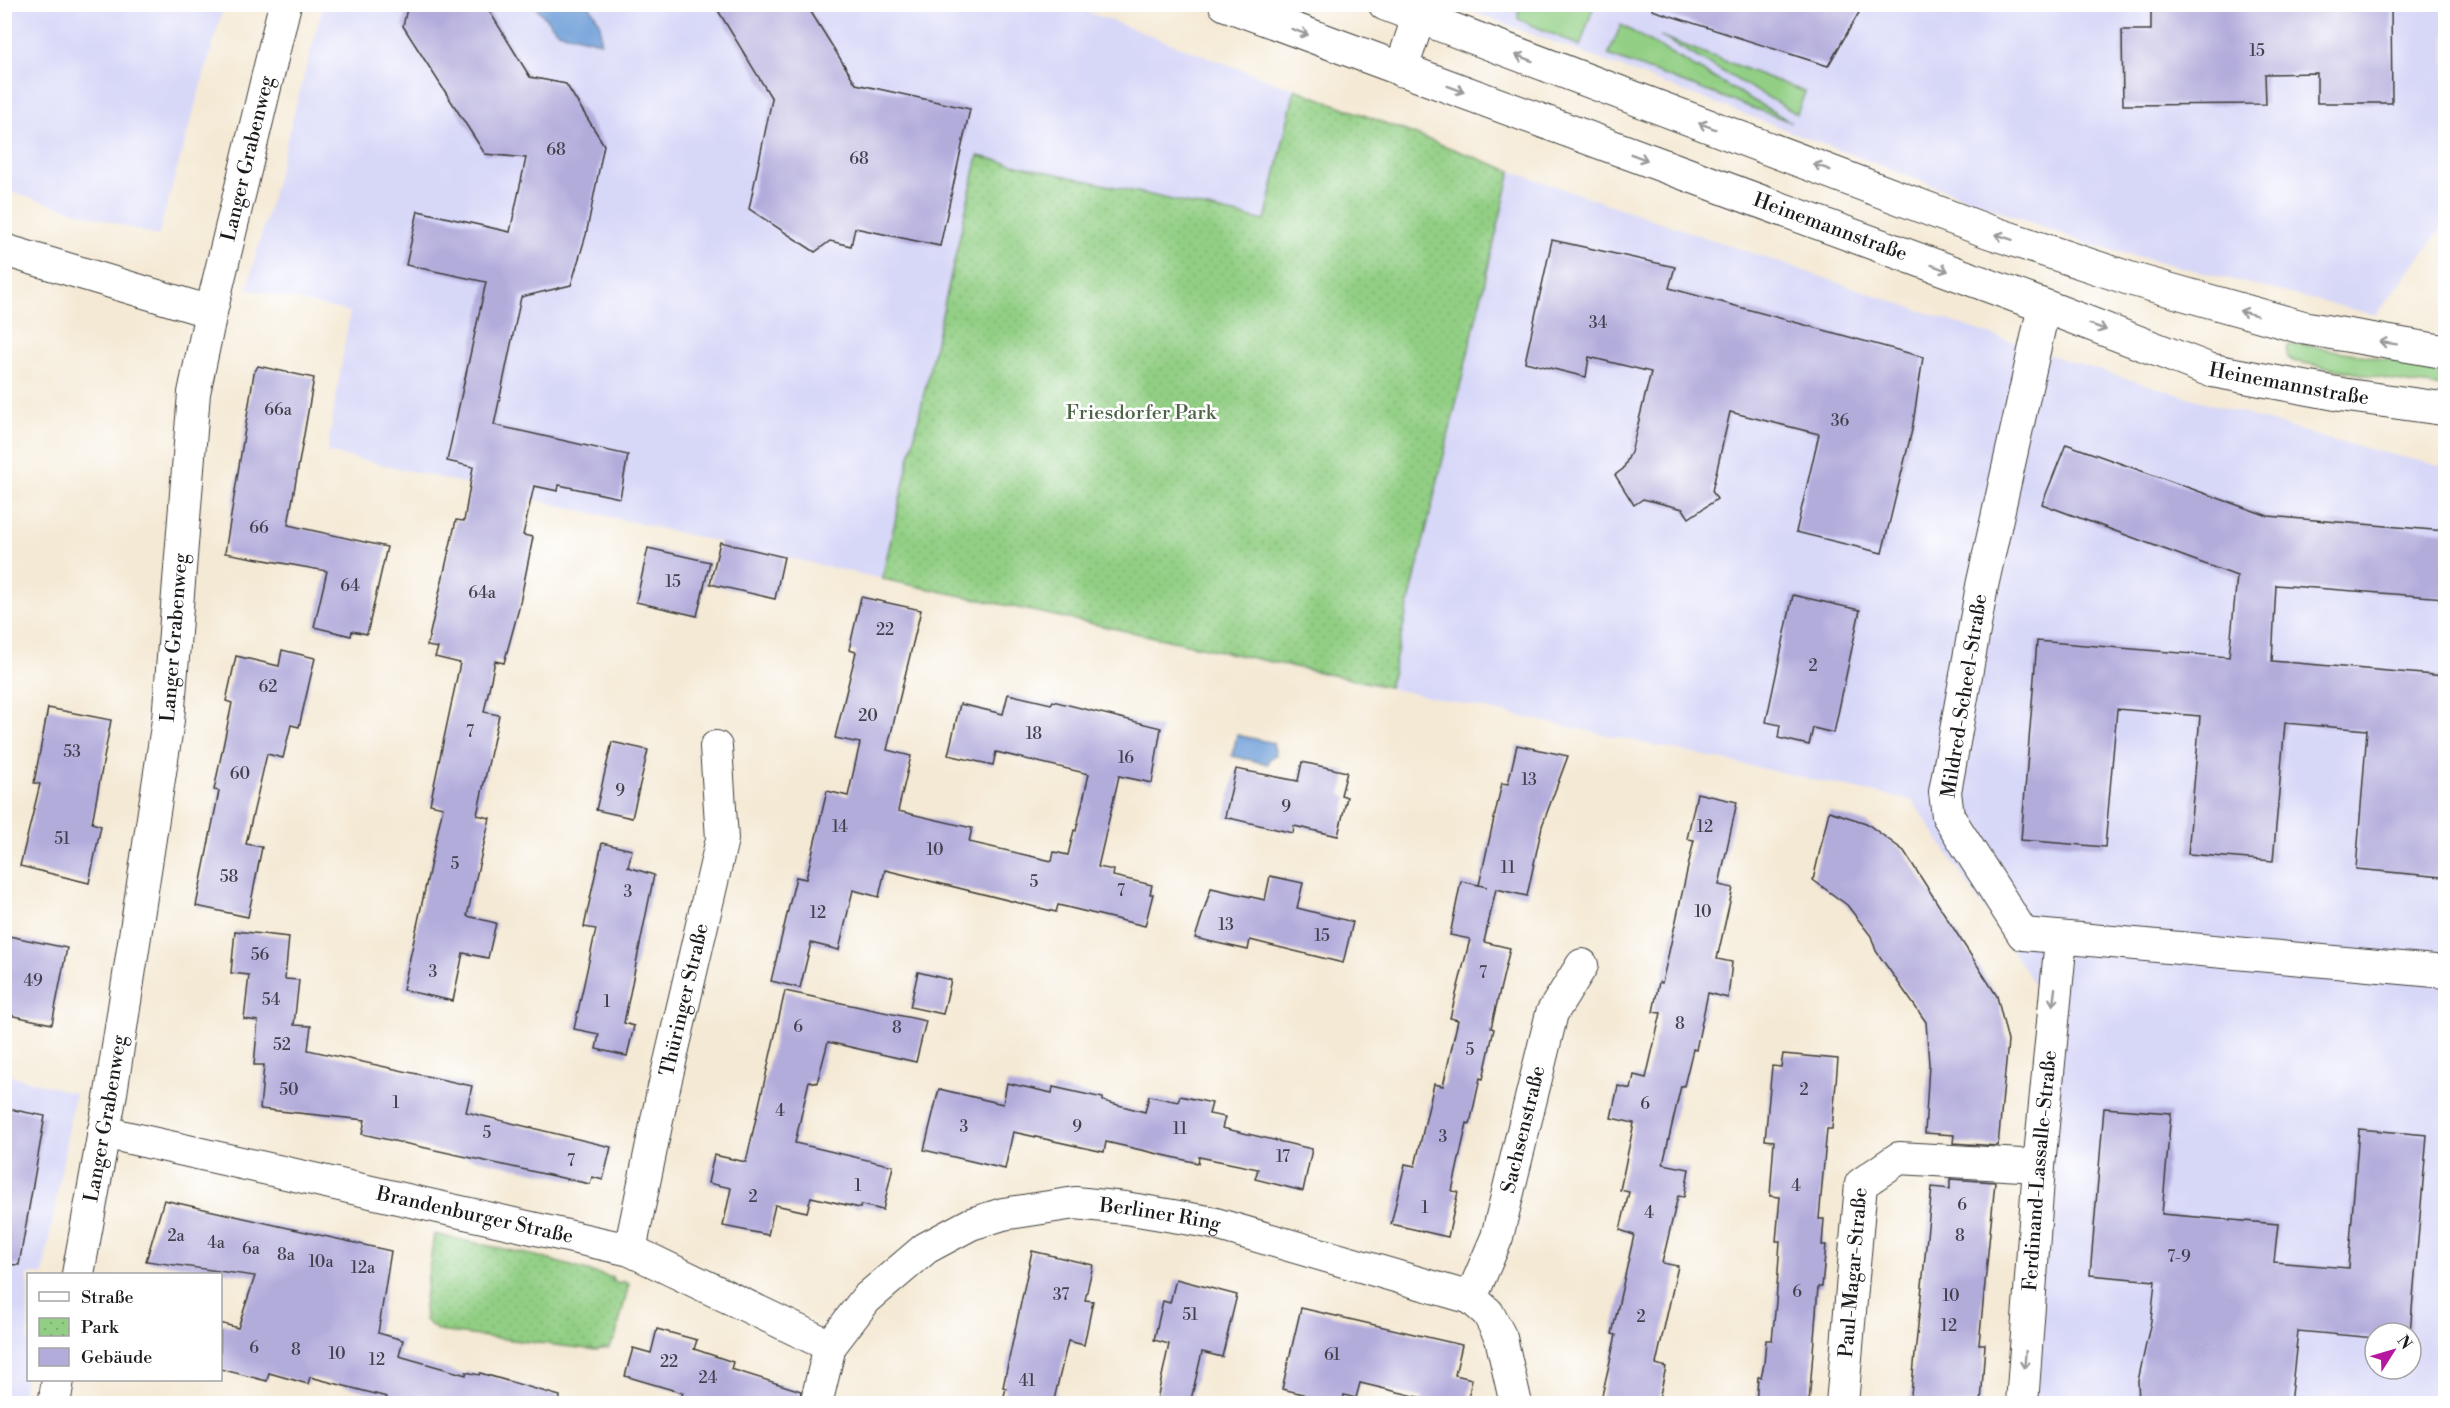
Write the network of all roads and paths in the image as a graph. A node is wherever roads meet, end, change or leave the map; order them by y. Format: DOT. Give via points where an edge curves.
graph roads {
  1 [pos="285,4"];
  2 [pos="1225,4"];
  3 [pos="1385,4"];
  4 [pos="1420,10"];
  5 [pos="1401,70"];
  6 [pos="4,250"];
  7 [pos="2060,256"];
  8 [pos="2044,306"];
  9 [pos="211,312"];
  10 [pos="2445,352"];
  11 [pos="2413,405"];
  12 [pos="2445,409"];
  13 [pos="2445,418"];
  14 [pos="716,747"];
  15 [pos="2061,939"];
  16 [pos="1582,965"];
  17 [pos="2445,972"];
  18 [pos="104,1132"];
  19 [pos="2039,1166"];
  20 [pos="630,1250"];
  21 [pos="78,1273"];
  22 [pos="1471,1298"];
  23 [pos="830,1346"];
  24 [pos="58,1381"];
  25 [pos="54,1404"];
  26 [pos="816,1404"];
  27 [pos="1516,1404"];
  28 [pos="1842,1404"];
  29 [pos="2022,1404"];
  1 -- 9 [label="street, Langer Grabenweg"];
  2 -- 5 [label="main road, Heinemannstraße, one-way"];
  3 -- 4 [label="main road"];
  4 -- 5 [label="main road"];
  7 -- 4 [label="main road, one-way" via="1486,44"];
  5 -- 8 [label="main road, Heinemannstraße, one-way"];
  6 -- 9 [label="street"];
  7 -- 8 [label="main road"];
  10 -- 7 [label="main road, one-way" via="2305,328 2198,300"];
  8 -- 11 [label="main road, Heinemannstraße, one-way" via="2210,370"];
  8 -- 15 [label="street, Mildred-Scheel-Straße" via="1982,586 1945,792 1948,816 2024,934"];
  9 -- 18 [label="street, Langer Grabenweg" via="194,393 168,720"];
  11 -- 12 [label="main road, Heinemannstraße"];
  11 -- 13 [label="main road"];
  14 -- 20 [label="street, Thüringer Straße" via="722,839"];
  15 -- 17 [label="street, Mildred-Scheel-Straße"];
  15 -- 19 [label="street, Ferdinand-Lassalle-Straße, one-way"];
  16 -- 22 [label="street, Sachsenstraße" via="1552,1013 1497,1237"];
  18 -- 20 [label="street, Brandenburger Straße"];
  18 -- 21 [label="street, Langer Grabenweg"];
  19 -- 28 [label="street, Paul-Magar-Straße" via="1899,1158 1861,1184"];
  19 -- 29 [label="street, Ferdinand-Lassalle-Straße, one-way"];
  20 -- 23 [label="street, Brandenburger Straße"];
  22 -- 23 [label="street, Berliner Ring" via="1209,1221 1075,1203 1003,1214 971,1224 926,1248 866,1299"];
  22 -- 27 [label="street, Berliner Ring" via="1488,1313 1502,1338"];
  23 -- 26 [label="street, Berliner Ring"];
  24 -- 25 [label="street"];
}
